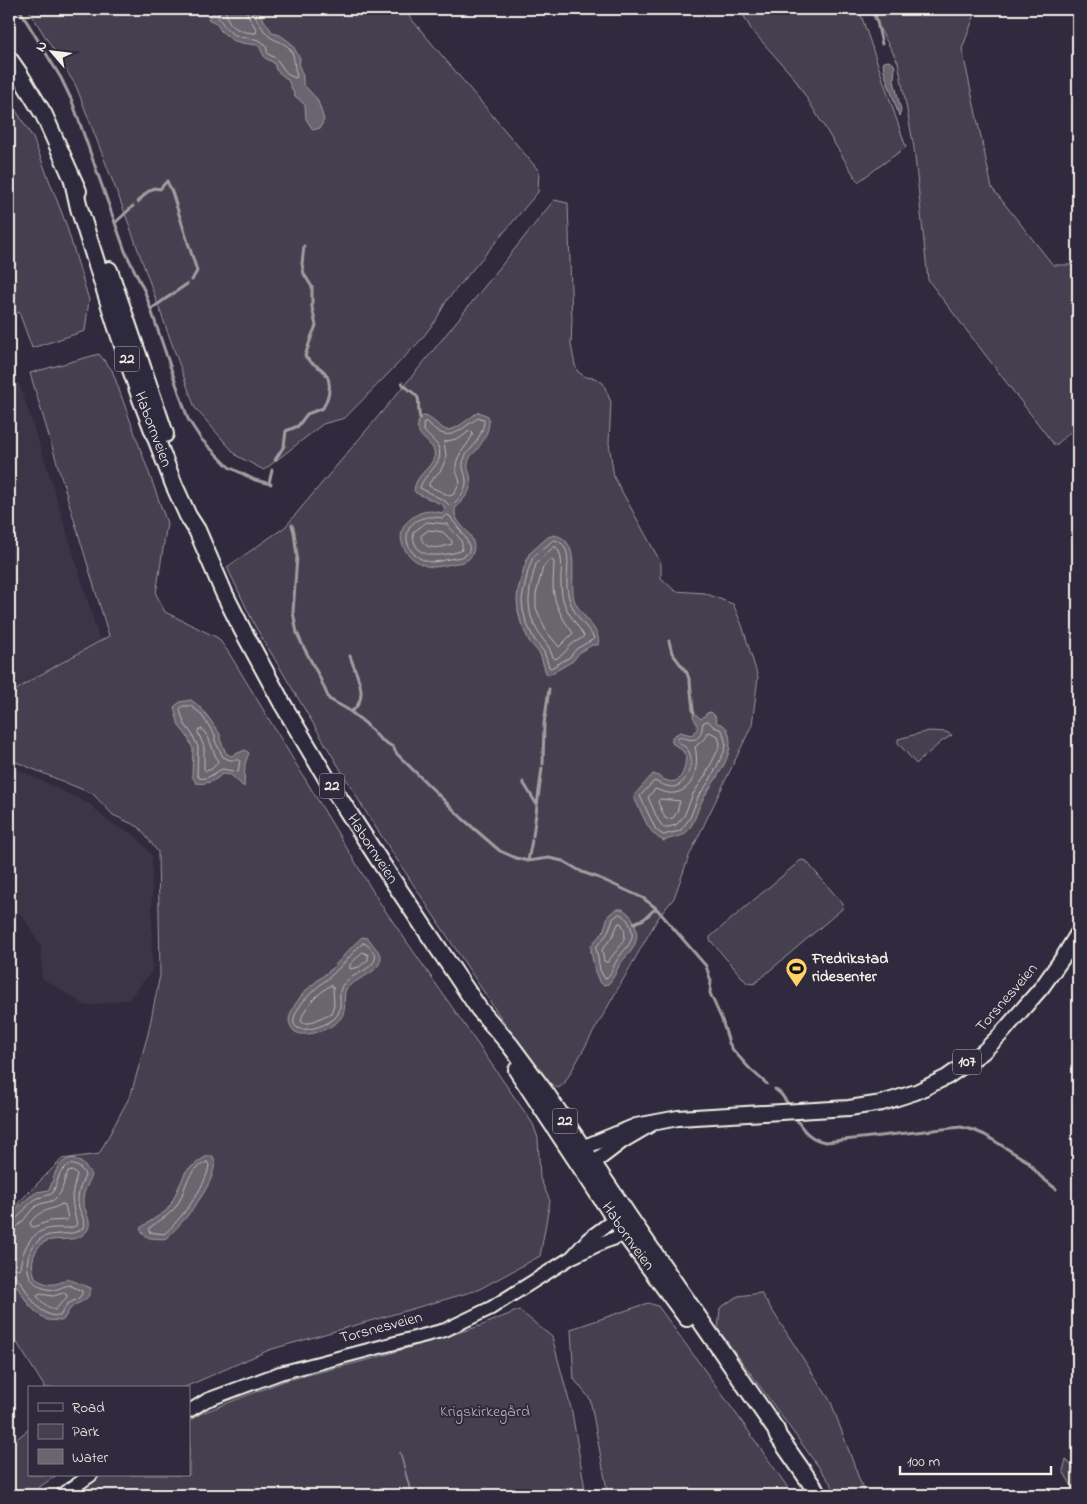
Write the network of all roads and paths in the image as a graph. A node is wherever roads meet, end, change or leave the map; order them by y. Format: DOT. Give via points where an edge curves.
graph roads {
  1 [pos="9,58"];
  2 [pos="1078,933"];
  3 [pos="584,1157"];
  4 [pos="624,1224"];
  5 [pos="190,1410"];
  6 [pos="90,1476"];
  7 [pos="62,1495"];
  8 [pos="819,1495"];
  1 -- 3 [label="highway, Habornveien / 22" via="44,115 84,205 117,291 197,530 242,629 304,741 381,863 493,1027 528,1088"];
  2 -- 3 [label="main road, Torsnesveien / 107" via="1042,987 983,1052 947,1077 916,1092 882,1103 849,1108 678,1118 651,1124"];
  3 -- 4 [label="highway, Habornveien / 22"];
  4 -- 5 [label="street, Torsnesveien" via="491,1308 445,1330 280,1373 207,1400"];
  4 -- 8 [label="highway, Habornveien / 22" via="741,1378"];
  6 -- 7 [label="street"];
}
